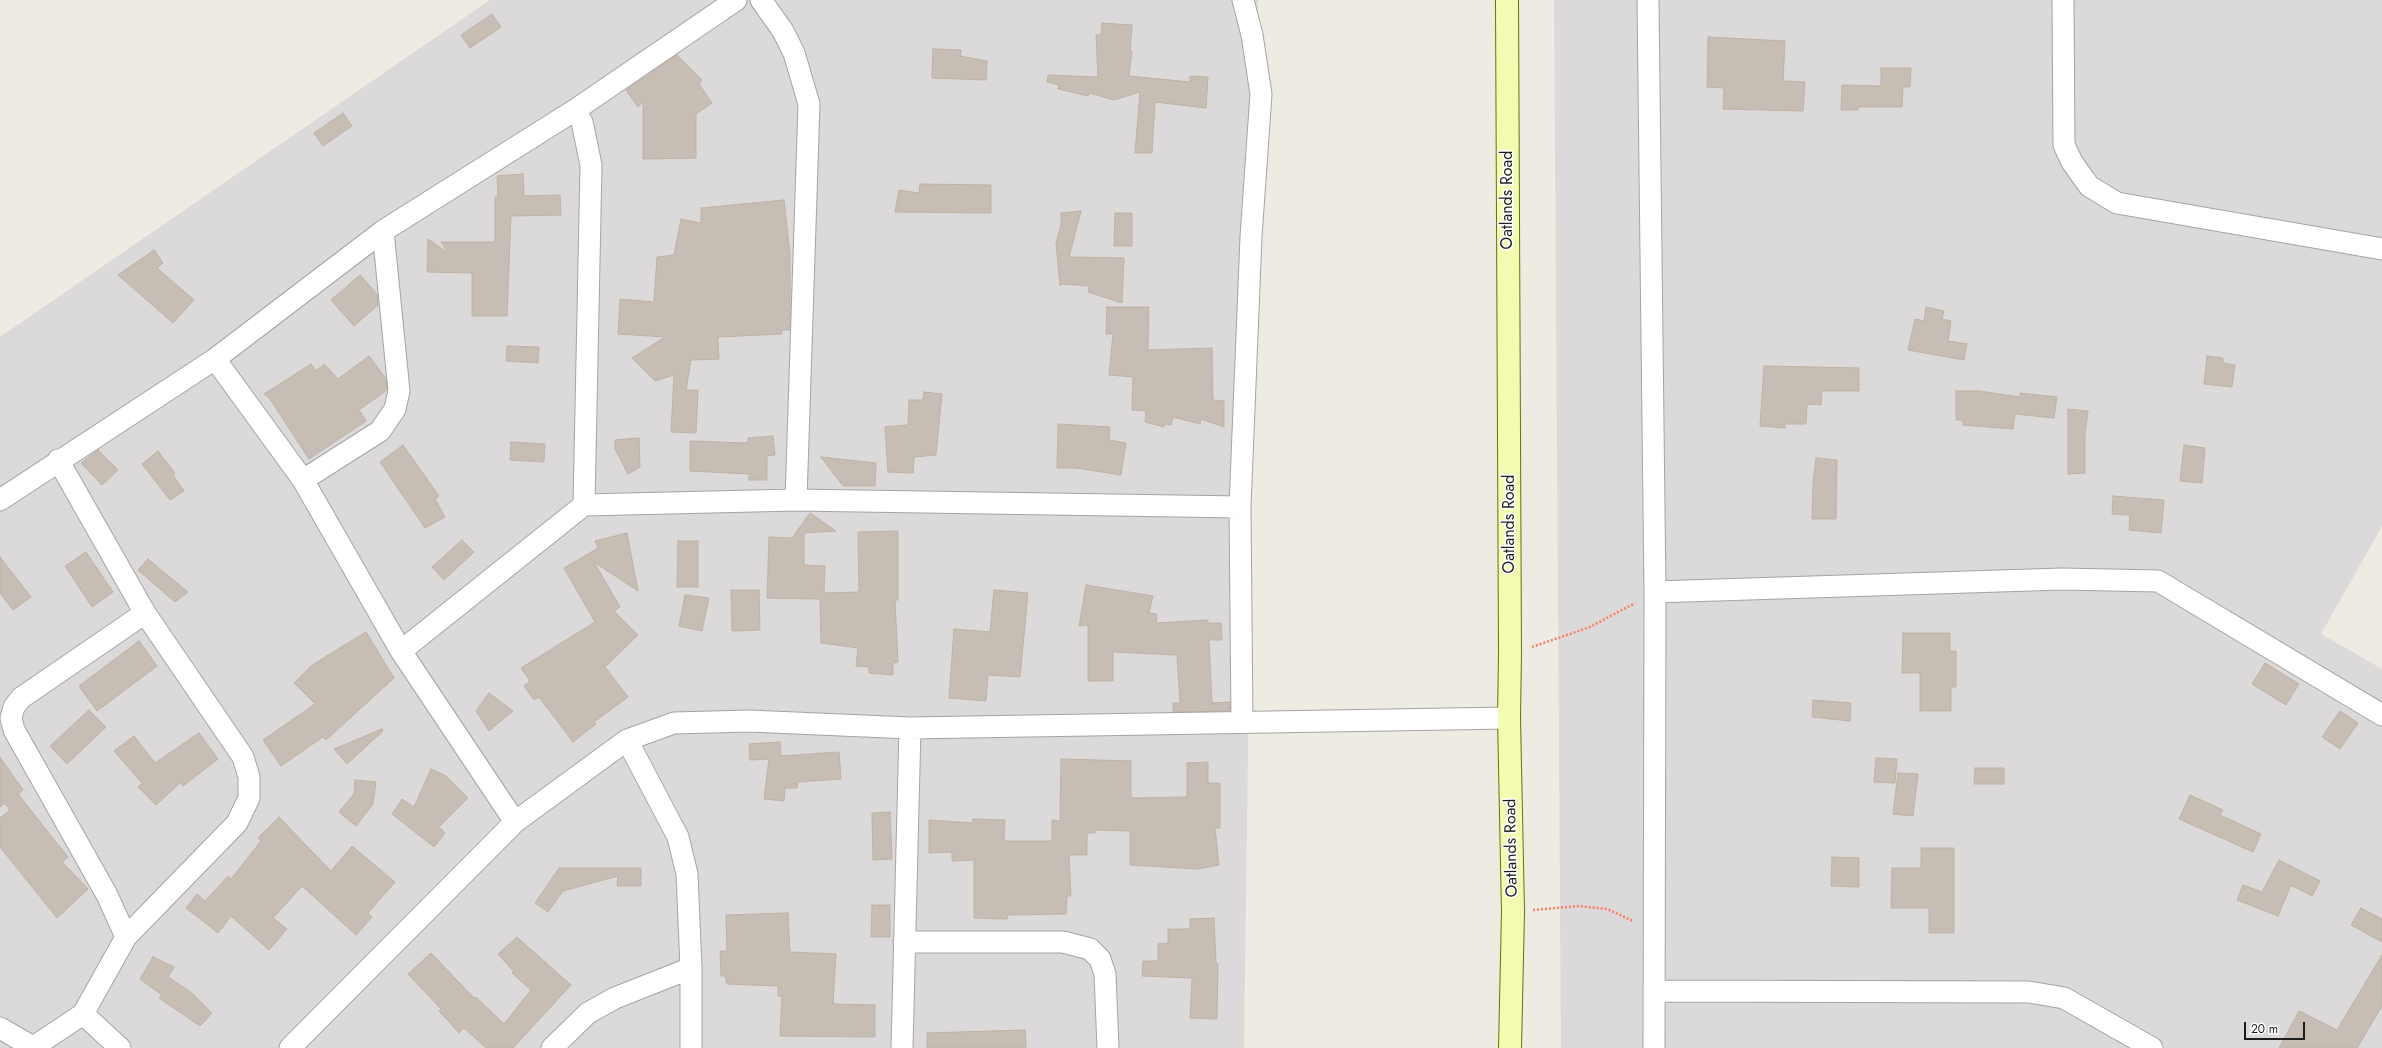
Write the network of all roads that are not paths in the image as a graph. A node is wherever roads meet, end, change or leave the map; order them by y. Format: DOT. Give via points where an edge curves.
graph roads {
  1 [pos="736,0"];
  2 [pos="760,0"];
  3 [pos="1243,0"];
  4 [pos="1507,0"];
  5 [pos="1648,0"];
  6 [pos="2063,0"];
  7 [pos="575,110"];
  8 [pos="383,231"];
  9 [pos="2382,249"];
  10 [pos="215,359"];
  11 [pos="58,460"];
  12 [pos="303,480"];
  13 [pos="0,500"];
  14 [pos="796,500"];
  15 [pos="584,505"];
  16 [pos="1240,507"];
  17 [pos="1655,592"];
  18 [pos="145,613"];
  19 [pos="401,651"];
  20 [pos="2382,715"];
  21 [pos="1509,718"];
  22 [pos="1242,722"];
  23 [pos="910,728"];
  24 [pos="627,740"];
  25 [pos="515,822"];
  26 [pos="126,936"];
  27 [pos="904,942"];
  28 [pos="691,968"];
  29 [pos="1654,991"];
  30 [pos="83,1014"];
  31 [pos="0,1028"];
  32 [pos="32,1048"];
  33 [pos="120,1048"];
  34 [pos="290,1048"];
  35 [pos="552,1048"];
  36 [pos="691,1048"];
  37 [pos="902,1048"];
  38 [pos="1108,1048"];
  39 [pos="1510,1048"];
  40 [pos="1654,1048"];
  41 [pos="2152,1048"];
  1 -- 7 [label="street"];
  2 -- 14 [label="street" via="783,31 794,53 809,104"];
  3 -- 16 [label="street" via="1252,35 1261,94 1251,237"];
  4 -- 21 [label="street, Oatlands Road"];
  5 -- 17 [label="street"];
  6 -- 9 [label="street" via="2064,145 2072,162 2089,186 2117,204"];
  7 -- 8 [label="street"];
  7 -- 15 [label="street" via="582,122 591,165"];
  8 -- 10 [label="street"];
  8 -- 12 [label="street" via="399,392 394,409 380,431"];
  10 -- 11 [label="street"];
  10 -- 12 [label="street"];
  11 -- 13 [label="street"];
  11 -- 18 [label="street"];
  12 -- 19 [label="street"];
  14 -- 15 [label="street"];
  14 -- 16 [label="street"];
  15 -- 19 [label="street"];
  16 -- 22 [label="street"];
  17 -- 20 [label="street" via="2062,579 2158,581"];
  17 -- 29 [label="street"];
  18 -- 26 [label="street" via="243,756 249,777 249,798 237,822"];
  18 -- 26 [label="street" via="21,698 14,706 11,718 14,730 107,895"];
  19 -- 25 [label="street"];
  21 -- 22 [label="street"];
  21 -- 39 [label="street, Oatlands Road" via="1513,912"];
  22 -- 23 [label="street"];
  23 -- 24 [label="street" via="748,721 674,723"];
  23 -- 27 [label="street"];
  24 -- 25 [label="street"];
  24 -- 28 [label="street" via="678,837 687,874"];
  25 -- 34 [label="street"];
  26 -- 30 [label="street"];
  27 -- 37 [label="street"];
  27 -- 38 [label="street" via="1063,942 1090,949 1100,959 1105,974"];
  28 -- 35 [label="street" via="601,1005 588,1013"];
  28 -- 36 [label="street"];
  29 -- 40 [label="street"];
  29 -- 41 [label="street" via="2029,992 2064,998"];
  30 -- 32 [label="street"];
  30 -- 33 [label="street"];
  31 -- 32 [label="street"];
}
